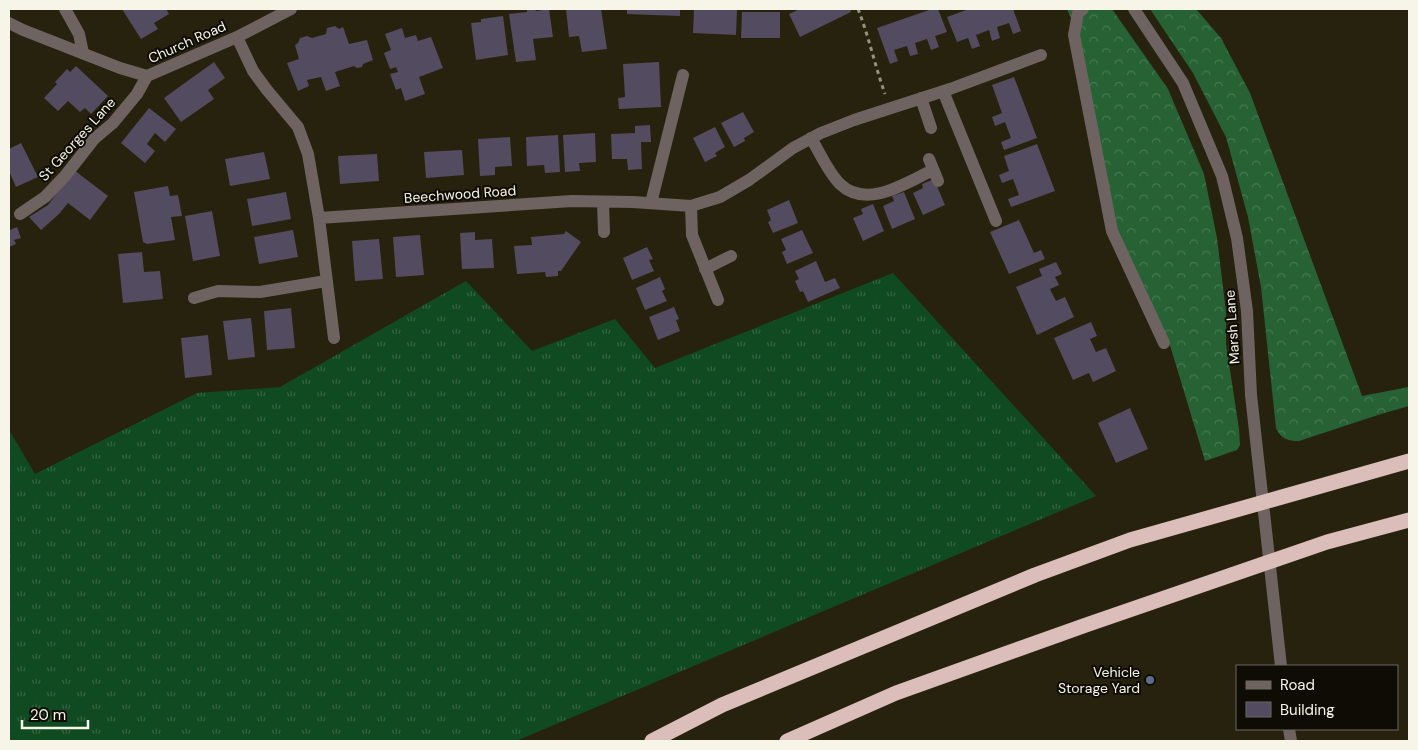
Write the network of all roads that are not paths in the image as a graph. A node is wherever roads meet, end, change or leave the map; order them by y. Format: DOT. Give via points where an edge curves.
graph roads {
  1 [pos="65,9"];
  2 [pos="292,9"];
  3 [pos="1083,9"];
  4 [pos="1134,9"];
  5 [pos="9,23"];
  6 [pos="237,37"];
  7 [pos="83,53"];
  8 [pos="1041,55"];
  9 [pos="683,75"];
  10 [pos="147,76"];
  11 [pos="946,90"];
  12 [pos="921,98"];
  13 [pos="931,128"];
  14 [pos="811,138"];
  15 [pos="934,170"];
  16 [pos="603,202"];
  17 [pos="651,203"];
  18 [pos="691,206"];
  19 [pos="20,214"];
  20 [pos="320,218"];
  21 [pos="996,221"];
  22 [pos="604,232"];
  23 [pos="731,256"];
  24 [pos="705,268"];
  25 [pos="326,281"];
  26 [pos="194,298"];
  27 [pos="718,300"];
  28 [pos="334,338"];
  29 [pos="1164,343"];
  30 [pos="1409,461"];
  31 [pos="1409,520"];
  32 [pos="1409,528"];
  33 [pos="1327,542"];
  34 [pos="1281,665"];
  35 [pos="652,741"];
  36 [pos="787,741"];
  1 -- 7 [label="street" via="79,34"];
  2 -- 6 [label="street, Church Road"];
  3 -- 29 [label="street" via="1078,13 1074,35 1112,231"];
  4 -- 34 [label="street, Marsh Lane" via="1182,84 1222,176 1237,238"];
  5 -- 7 [label="street, Church Road"];
  6 -- 10 [label="street, Church Road"];
  6 -- 20 [label="street" via="253,71 298,126 308,154"];
  7 -- 10 [label="street, Church Road"];
  8 -- 11 [label="street, Beechwood Road"];
  9 -- 17 [label="street"];
  10 -- 19 [label="street, St Georges Lane" via="131,102 94,139 65,176 45,197"];
  11 -- 12 [label="street, Beechwood Road"];
  11 -- 21 [label="street"];
  12 -- 13 [label="street"];
  12 -- 14 [label="street, Beechwood Road"];
  14 -- 15 [label="street" via="840,184 862,195 888,191"];
  14 -- 18 [label="street, Beechwood Road" via="720,197"];
  16 -- 17 [label="street, Beechwood Road"];
  16 -- 20 [label="street, Beechwood Road" via="572,201"];
  16 -- 22 [label="street"];
  17 -- 18 [label="street, Beechwood Road"];
  18 -- 24 [label="street" via="692,235"];
  20 -- 25 [label="street"];
  23 -- 24 [label="street"];
  24 -- 27 [label="street"];
  25 -- 26 [label="street" via="260,292 218,291"];
  25 -- 28 [label="street"];
  30 -- 35 [label="highway" via="1130,540 1035,575 722,704"];
  31 -- 33 [label="highway"];
  32 -- 33 [label="highway"];
  33 -- 36 [label="highway" via="896,693"];
}
